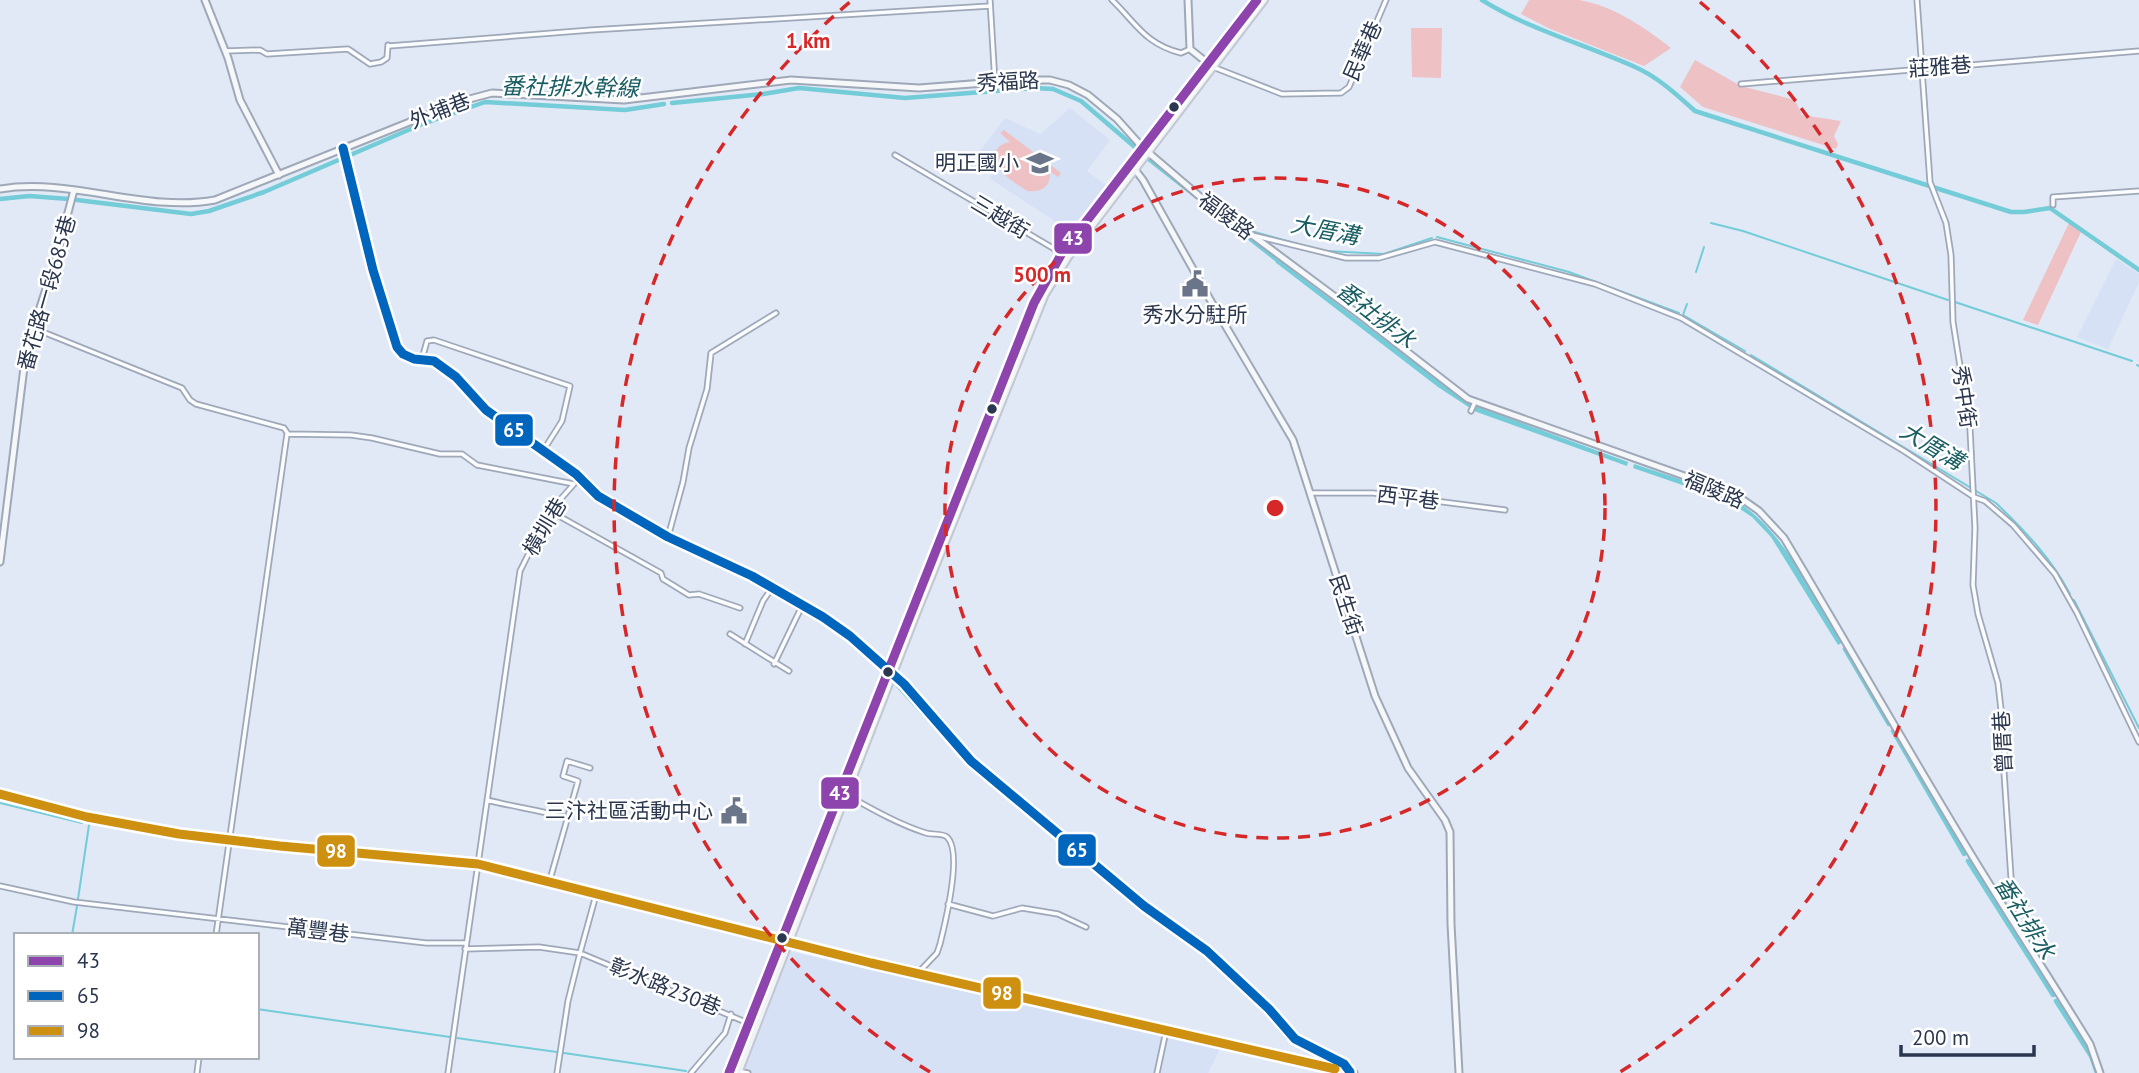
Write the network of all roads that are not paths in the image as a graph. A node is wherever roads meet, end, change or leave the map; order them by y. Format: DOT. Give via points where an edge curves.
graph roads {
  1 [pos="205,0"];
  2 [pos="990,0"];
  3 [pos="1111,0"];
  4 [pos="1188,0"];
  5 [pos="1257,0"];
  6 [pos="1265,0"];
  7 [pos="1386,0"];
  8 [pos="1917,0"];
  9 [pos="990,6"];
  10 [pos="1190,48"];
  11 [pos="225,51"];
  12 [pos="2139,51"];
  13 [pos="1210,65"];
  14 [pos="1921,69"];
  15 [pos="995,83"];
  16 [pos="1741,84"];
  17 [pos="883,86"];
  18 [pos="343,148"];
  19 [pos="1144,153"];
  20 [pos="895,155"];
  21 [pos="1134,167"];
  22 [pos="279,175"];
  23 [pos="0,190"];
  24 [pos="74,191"];
  25 [pos="2139,191"];
  26 [pos="2053,205"];
  27 [pos="1251,235"];
  28 [pos="1065,255"];
  29 [pos="776,313"];
  30 [pos="33,328"];
  31 [pos="422,359"];
  32 [pos="1475,402"];
  33 [pos="1471,411"];
  34 [pos="288,433"];
  35 [pos="543,451"];
  36 [pos="1974,492"];
  37 [pos="1310,494"];
  38 [pos="1505,510"];
  39 [pos="550,511"];
  40 [pos="2,524"];
  41 [pos="668,537"];
  42 [pos="0,562"];
  43 [pos="1973,564"];
  44 [pos="772,588"];
  45 [pos="802,605"];
  46 [pos="740,608"];
  47 [pos="730,634"];
  48 [pos="745,644"];
  49 [pos="774,664"];
  50 [pos="789,671"];
  51 [pos="890,673"];
  52 [pos="2139,742"];
  53 [pos="590,768"];
  54 [pos="0,794"];
  55 [pos="846,794"];
  56 [pos="487,800"];
  57 [pos="567,818"];
  58 [pos="230,841"];
  59 [pos="478,864"];
  60 [pos="549,883"];
  61 [pos="0,886"];
  62 [pos="596,894"];
  63 [pos="948,904"];
  64 [pos="218,918"];
  65 [pos="2014,923"];
  66 [pos="1086,927"];
  67 [pos="216,933"];
  68 [pos="785,942"];
  69 [pos="466,946"];
  70 [pos="580,953"];
  71 [pos="918,973"];
  72 [pos="731,1014"];
  73 [pos="748,1023"];
  74 [pos="1166,1030"];
  75 [pos="734,1072"];
  76 [pos="1352,1072"];
  77 [pos="448,1073"];
  78 [pos="557,1073"];
  79 [pos="691,1073"];
  80 [pos="748,1073"];
  81 [pos="1157,1073"];
  82 [pos="1459,1073"];
  83 [pos="2100,1073"];
  1 -- 11 [label="street"];
  2 -- 9 [label="street"];
  3 -- 10 [label="street" via="1157,46 1181,53"];
  4 -- 10 [label="street"];
  5 -- 13 [label="main road"];
  6 -- 13 [label="main road"];
  7 -- 13 [label="street, 民華巷" via="1349,88 1341,93 1282,94"];
  8 -- 14 [label="street, 秀中街"];
  9 -- 11 [label="street" via="388,45 387,58 370,64 348,49 267,54"];
  9 -- 15 [label="street"];
  10 -- 13 [label="street"];
  11 -- 22 [label="street" via="240,100"];
  12 -- 14 [label="street, 莊雅巷"];
  13 -- 19 [label="main road"];
  14 -- 16 [label="street, 莊雅巷"];
  14 -- 36 [label="street, 秀中街" via="1930,182 1946,223 1951,254 1953,322 1970,429"];
  15 -- 17 [label="street, 秀福路"];
  15 -- 19 [label="street, 秀福路" via="1050,80 1069,85 1117,119"];
  17 -- 18 [label="street, 外埔巷" via="790,80 624,100 492,93"];
  18 -- 22 [label="street, 外埔巷"];
  18 -- 31 [label="street" via="397,347 403,354"];
  19 -- 21 [label="main road"];
  19 -- 27 [label="street, 福陵路"];
  20 -- 28 [label="street, 三越街"];
  21 -- 28 [label="main road"];
  21 -- 37 [label="street, 民生街" via="1282,418"];
  22 -- 24 [label="street, 外埔巷" via="199,203"];
  23 -- 24 [label="street, 外埔巷"];
  24 -- 30 [label="street, 番花路一段685巷"];
  25 -- 26 [label="street" via="2053,197"];
  27 -- 32 [label="street, 福陵路"];
  27 -- 36 [label="street" via="1346,258 1379,258 1435,242 1595,284 1681,318"];
  28 -- 51 [label="main road" via="995,406"];
  29 -- 41 [label="street" via="711,354 707,389"];
  30 -- 34 [label="street, 橫圳巷" via="182,388 196,404 284,428"];
  30 -- 40 [label="street, 番花路一段685巷"];
  31 -- 35 [label="street" via="434,361 456,376 486,410"];
  31 -- 35 [label="street" via="427,341 434,340 570,386 562,421"];
  32 -- 33 [label="street"];
  32 -- 65 [label="street, 福陵路" via="1735,494 1769,521 1849,644 1898,734"];
  34 -- 39 [label="street, 橫圳巷" via="351,435 440,454 462,454 477,466 574,484"];
  34 -- 58 [label="street"];
  35 -- 41 [label="street" via="598,496"];
  36 -- 43 [label="street, 秀中街"];
  36 -- 52 [label="street" via="2013,525 2055,574"];
  37 -- 38 [label="street, 西平巷" via="1373,493"];
  37 -- 82 [label="street, 民生街" via="1375,696 1408,768 1450,832"];
  39 -- 46 [label="street" via="637,558 689,595"];
  39 -- 56 [label="street, 橫圳巷" via="519,572"];
  40 -- 42 [label="street, 番花路一段685巷"];
  41 -- 44 [label="street"];
  43 -- 65 [label="street, 曾厝巷" via="1976,607 2001,708"];
  44 -- 45 [label="street"];
  44 -- 48 [label="street"];
  45 -- 49 [label="street"];
  45 -- 51 [label="street" via="850,636"];
  47 -- 48 [label="street"];
  48 -- 49 [label="street"];
  49 -- 50 [label="street"];
  51 -- 55 [label="main road"];
  51 -- 68 [label="main road"];
  51 -- 76 [label="street" via="971,761 1144,906 1207,951 1295,1039"];
  53 -- 57 [label="street" via="567,761 563,776 579,781"];
  54 -- 58 [label="street" via="87,817"];
  55 -- 63 [label="street" via="923,832 947,837 955,864"];
  55 -- 68 [label="main road"];
  56 -- 57 [label="street"];
  56 -- 59 [label="street, 橫圳巷"];
  57 -- 60 [label="street"];
  58 -- 59 [label="street"];
  58 -- 64 [label="street"];
  59 -- 60 [label="street"];
  59 -- 69 [label="street, 橫圳巷"];
  60 -- 62 [label="street"];
  61 -- 64 [label="street, 萬豐巷" via="74,902"];
  62 -- 68 [label="street"];
  62 -- 70 [label="street"];
  63 -- 66 [label="street" via="996,916 1023,908 1058,914"];
  63 -- 71 [label="street" via="937,953"];
  64 -- 67 [label="street"];
  64 -- 69 [label="street, 萬豐巷"];
  65 -- 83 [label="street, 福陵路" via="2090,1044"];
  68 -- 71 [label="street"];
  68 -- 73 [label="main road"];
  68 -- 75 [label="main road"];
  69 -- 70 [label="street, 萬豐巷"];
  69 -- 77 [label="street"];
  70 -- 72 [label="street, 彰水路230巷"];
  70 -- 78 [label="street"];
  71 -- 74 [label="street"];
  72 -- 73 [label="street, 彰水路230巷"];
  72 -- 79 [label="street" via="725,1033"];
  73 -- 75 [label="main road"];
  74 -- 76 [label="street"];
  74 -- 81 [label="street"];
  75 -- 80 [label="street"];
}
